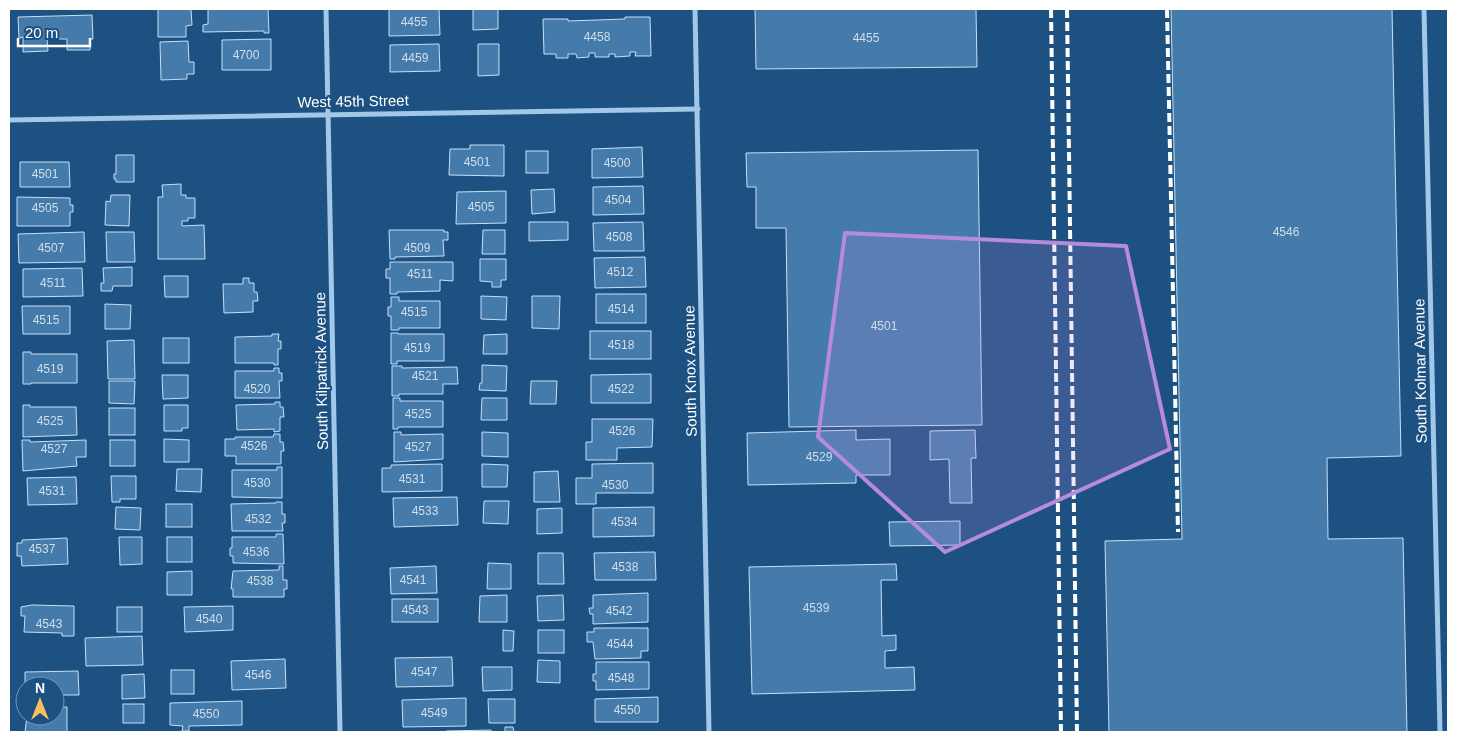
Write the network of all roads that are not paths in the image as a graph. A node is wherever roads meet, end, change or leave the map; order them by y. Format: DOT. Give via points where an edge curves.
graph roads {
  1 [pos="326,9"];
  2 [pos="695,9"];
  3 [pos="1424,9"];
  4 [pos="698,109"];
  5 [pos="328,114"];
  6 [pos="9,120"];
  7 [pos="340,732"];
  8 [pos="710,732"];
  9 [pos="1440,732"];
  1 -- 5 [label="street, South Kilpatrick Avenue"];
  2 -- 4 [label="street, South Knox Avenue"];
  3 -- 9 [label="street, South Kolmar Avenue"];
  4 -- 5 [label="street, West 45th Street"];
  4 -- 8 [label="street, South Knox Avenue"];
  5 -- 6 [label="street, West 45th Street"];
  5 -- 7 [label="street, South Kilpatrick Avenue"];
}
